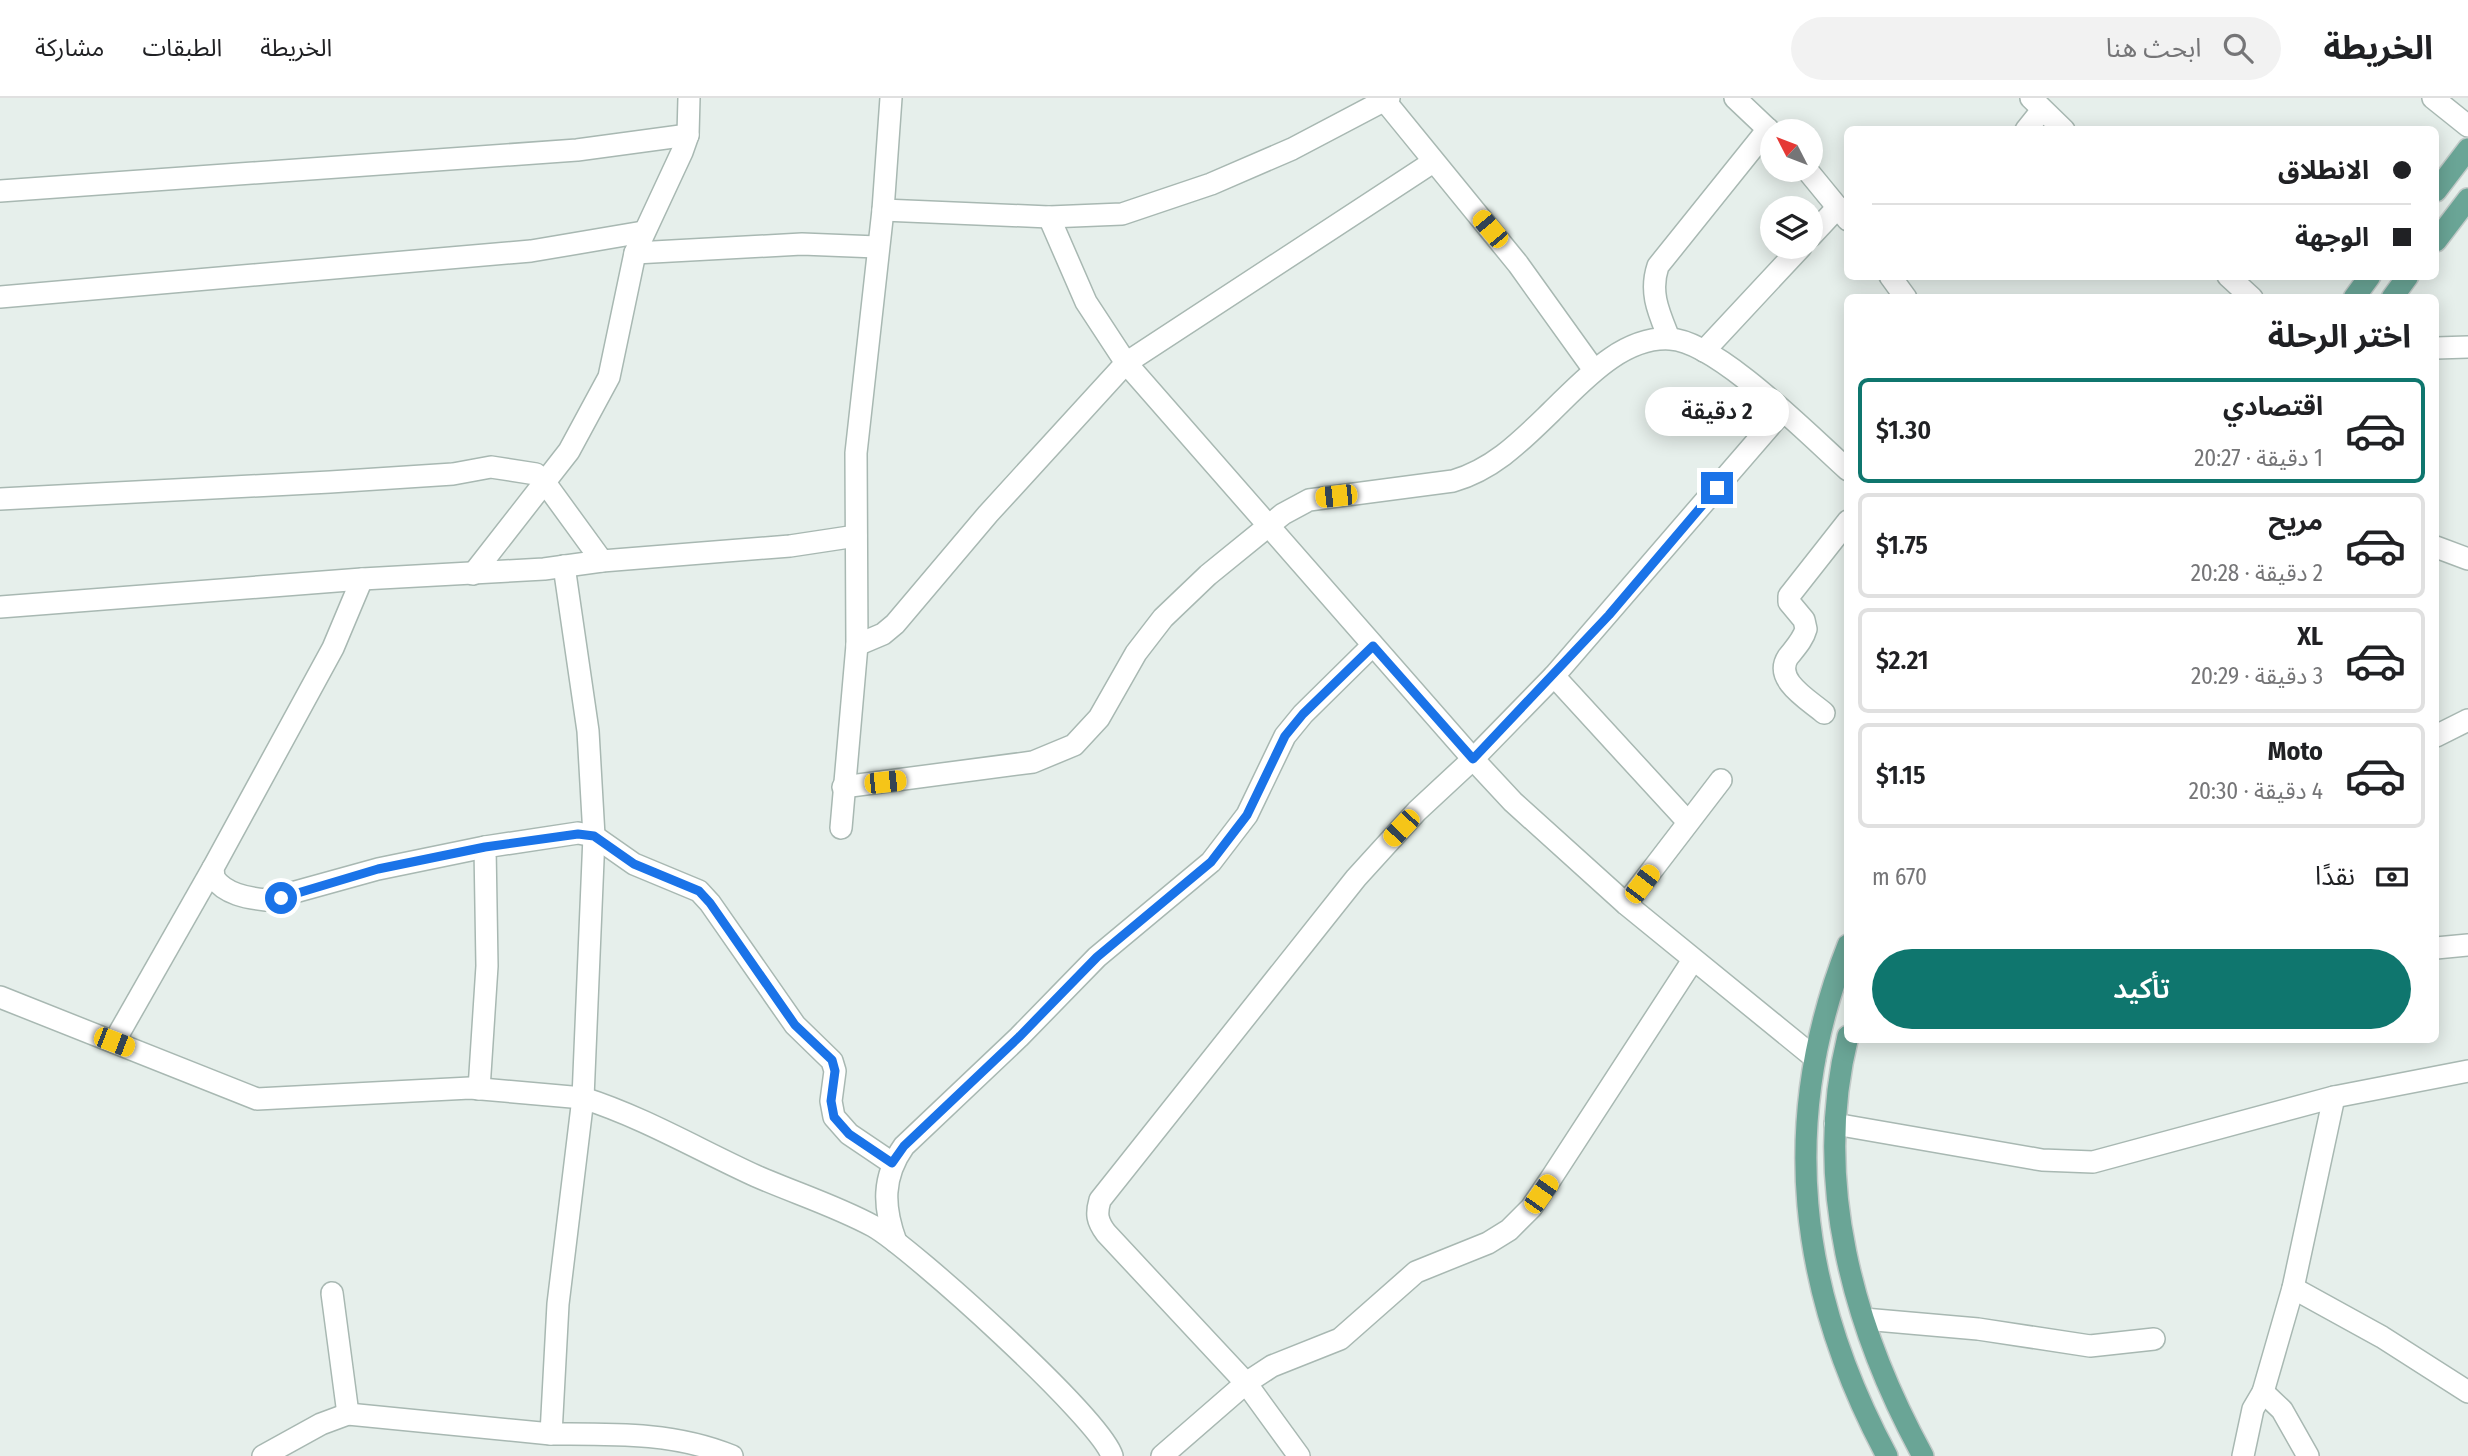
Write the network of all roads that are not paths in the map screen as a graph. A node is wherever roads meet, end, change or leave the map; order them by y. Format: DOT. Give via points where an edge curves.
graph roads {
  1 [pos="689,98"];
  2 [pos="891,98"];
  3 [pos="1735,98"];
  4 [pos="2433,98"];
  5 [pos="1387,99"];
  6 [pos="2036,104"];
  7 [pos="1760,122"];
  8 [pos="2028,126"];
  9 [pos="2060,126"];
  10 [pos="2468,126"];
  11 [pos="688,135"];
  12 [pos="1760,144"];
  13 [pos="2468,149"];
  14 [pos="1433,162"];
  15 [pos="1817,182"];
  16 [pos="2439,187"];
  17 [pos="0,191"];
  18 [pos="2468,199"];
  19 [pos="883,210"];
  20 [pos="1843,214"];
  21 [pos="1049,217"];
  22 [pos="1823,228"];
  23 [pos="643,232"];
  24 [pos="2439,237"];
  25 [pos="877,247"];
  26 [pos="635,253"];
  27 [pos="1790,259"];
  28 [pos="2232,280"];
  29 [pos="2248,294"];
  30 [pos="0,297"];
  31 [pos="1669,338"];
  32 [pos="2468,347"];
  33 [pos="2439,348"];
  34 [pos="1704,351"];
  35 [pos="1126,363"];
  36 [pos="1594,370"];
  37 [pos="1782,412"];
  38 [pos="1844,466"];
  39 [pos="546,484"];
  40 [pos="0,499"];
  41 [pos="1268,526"];
  42 [pos="1844,526"];
  43 [pos="856,536"];
  44 [pos="2439,548"];
  45 [pos="2468,559"];
  46 [pos="603,561"];
  47 [pos="564,566"];
  48 [pos="473,574"];
  49 [pos="362,579"];
  50 [pos="0,607"];
  51 [pos="857,645"];
  52 [pos="1373,646"];
  53 [pos="1554,676"];
  54 [pos="1824,713"];
  55 [pos="2468,720"];
  56 [pos="2439,735"];
  57 [pos="1473,759"];
  58 [pos="1721,780"];
  59 [pos="843,787"];
  60 [pos="1688,822"];
  61 [pos="841,828"];
  62 [pos="594,836"];
  63 [pos="485,847"];
  64 [pos="213,868"];
  65 [pos="1626,904"];
  66 [pos="2468,945"];
  67 [pos="2439,948"];
  68 [pos="1844,957"];
  69 [pos="1693,960"];
  70 [pos="0,997"];
  71 [pos="114,1042"];
  72 [pos="1847,1043"];
  73 [pos="1815,1058"];
  74 [pos="2468,1071"];
  75 [pos="480,1089"];
  76 [pos="2334,1097"];
  77 [pos="583,1098"];
  78 [pos="1835,1124"];
  79 [pos="892,1163"];
  80 [pos="896,1241"];
  81 [pos="2293,1288"];
  82 [pos="332,1293"];
  83 [pos="1864,1319"];
  84 [pos="2154,1339"];
  85 [pos="1246,1383"];
  86 [pos="2263,1392"];
  87 [pos="2468,1392"];
  88 [pos="348,1415"];
  89 [pos="551,1434"];
  90 [pos="263,1456"];
  91 [pos="733,1456"];
  92 [pos="1112,1456"];
  93 [pos="1162,1456"];
  94 [pos="1299,1456"];
  95 [pos="1887,1456"];
  96 [pos="1923,1456"];
  97 [pos="2243,1456"];
  98 [pos="2308,1456"];
  1 -- 11 [label="street"];
  2 -- 19 [label="street"];
  3 -- 7 [label="street"];
  4 -- 10 [label="street"];
  5 -- 14 [label="street"];
  5 -- 21 [label="street" via="1292,149 1165,202 1122,214"];
  6 -- 8 [label="street"];
  6 -- 9 [label="street"];
  11 -- 17 [label="street" via="577,150"];
  11 -- 23 [label="street" via="670,183"];
  12 -- 31 [label="street" via="1658,266 1654,298"];
  13 -- 16 [label="main road"];
  14 -- 35 [label="street"];
  14 -- 36 [label="street" via="1535,286"];
  15 -- 20 [label="street"];
  18 -- 24 [label="main road"];
  19 -- 21 [label="street"];
  19 -- 25 [label="street"];
  20 -- 22 [label="street"];
  21 -- 35 [label="street" via="1086,302"];
  23 -- 26 [label="street"];
  23 -- 30 [label="street" via="531,251"];
  25 -- 26 [label="street" via="802,244"];
  25 -- 43 [label="street" via="856,453"];
  26 -- 39 [label="street" via="609,377"];
  27 -- 34 [label="street"];
  28 -- 29 [label="street"];
  31 -- 34 [label="street"];
  31 -- 36 [label="street" via="1633,348"];
  32 -- 33 [label="street"];
  34 -- 37 [label="street"];
  35 -- 41 [label="street"];
  35 -- 51 [label="street" via="1005,494 895,624"];
  36 -- 41 [label="street" via="1518,443 1475,475 1309,500"];
  37 -- 38 [label="street"];
  37 -- 53 [label="street"];
  39 -- 40 [label="street" via="536,474 491,467 453,474"];
  39 -- 46 [label="street"];
  39 -- 48 [label="street"];
  41 -- 52 [label="street"];
  41 -- 59 [label="street" via="1163,618 1136,653 1099,718 1074,745 1033,762"];
  42 -- 54 [label="street" via="1788,602 1807,629 1784,665 1784,673"];
  43 -- 46 [label="street"];
  43 -- 51 [label="street"];
  44 -- 45 [label="street"];
  46 -- 47 [label="street"];
  47 -- 48 [label="street"];
  47 -- 62 [label="street" via="588,731"];
  48 -- 49 [label="street"];
  49 -- 50 [label="street"];
  49 -- 64 [label="street" via="332,648"];
  51 -- 59 [label="street"];
  52 -- 57 [label="street"];
  52 -- 79 [label="street" via="1285,736 1247,815 1211,862 1097,957"];
  53 -- 57 [label="street"];
  53 -- 60 [label="street"];
  55 -- 56 [label="street"];
  57 -- 65 [label="street" via="1513,802"];
  57 -- 85 [label="street" via="1356,878 1100,1200 1097,1213 1106,1233"];
  58 -- 60 [label="street"];
  59 -- 61 [label="street"];
  60 -- 65 [label="street"];
  62 -- 63 [label="street" via="578,834"];
  62 -- 77 [label="street"];
  62 -- 79 [label="street" via="634,864 699,891 710,903 795,1025 832,1060 834,1117 849,1134"];
  63 -- 64 [label="street" via="378,869 265,900 247,898 218,884"];
  63 -- 75 [label="street" via="487,966"];
  64 -- 71 [label="street"];
  65 -- 69 [label="street"];
  66 -- 67 [label="street"];
  68 -- 73 [label="main road"];
  69 -- 73 [label="street"];
  69 -- 85 [label="street" via="1544,1190 1509,1230 1489,1243 1416,1272 1340,1339 1272,1366"];
  70 -- 71 [label="street"];
  71 -- 75 [label="street" via="257,1099"];
  72 -- 78 [label="main road"];
  73 -- 95 [label="main road" via="1806,1125 1805,1190 1815,1266 1835,1339"];
  74 -- 76 [label="street"];
  75 -- 77 [label="street"];
  76 -- 78 [label="street" via="2093,1162 2042,1160"];
  76 -- 81 [label="street"];
  77 -- 80 [label="street" via="849,1215"];
  77 -- 89 [label="street" via="556,1315"];
  78 -- 83 [label="main road" via="1843,1245"];
  79 -- 80 [label="street" via="886,1195"];
  80 -- 92 [label="street" via="1066,1396 1100,1433"];
  81 -- 86 [label="street"];
  81 -- 87 [label="street"];
  82 -- 88 [label="street"];
  83 -- 84 [label="street" via="1978,1329 2090,1346"];
  83 -- 96 [label="main road" via="1894,1399"];
  85 -- 93 [label="street"];
  85 -- 94 [label="street"];
  86 -- 97 [label="street" via="2253,1409"];
  86 -- 98 [label="street" via="2281,1410"];
  88 -- 89 [label="street"];
  88 -- 90 [label="street"];
  89 -- 91 [label="street" via="628,1434 681,1440"];
}
